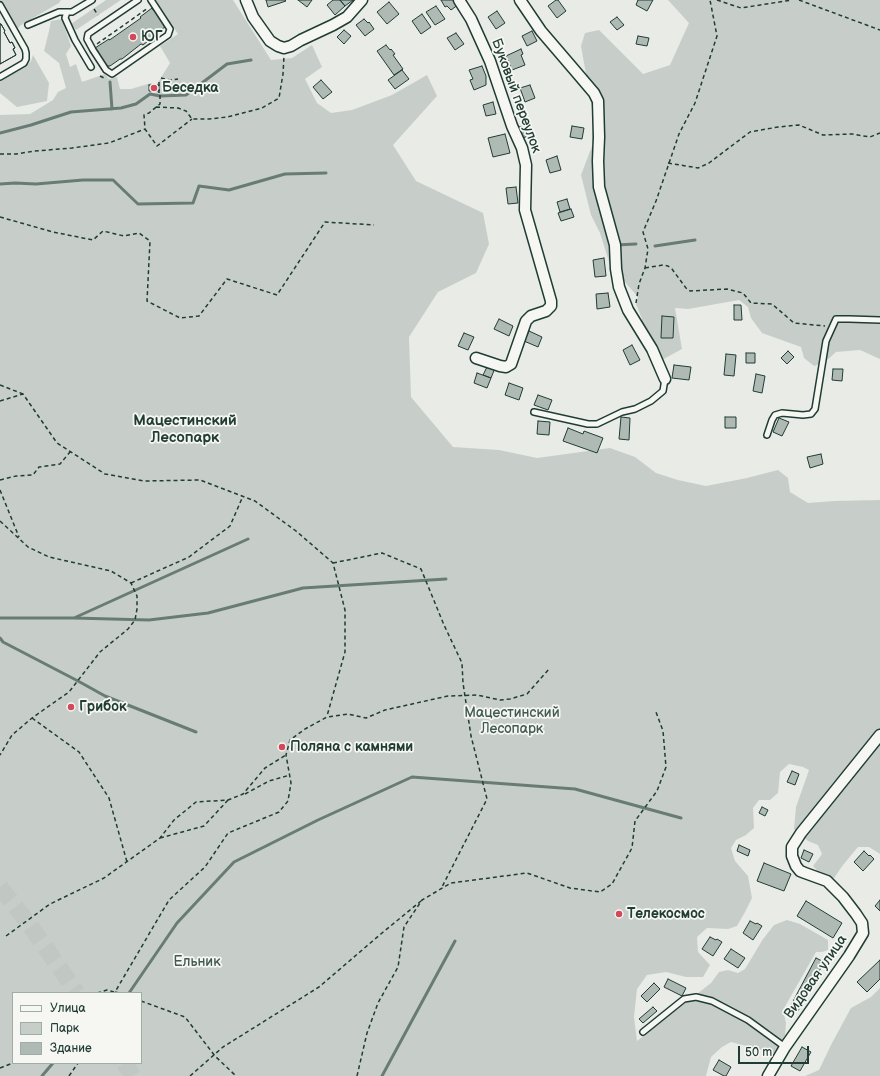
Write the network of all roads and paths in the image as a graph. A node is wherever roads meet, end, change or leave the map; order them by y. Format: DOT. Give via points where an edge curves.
graph roads {
  1 [pos="92,0"];
  2 [pos="138,0"];
  3 [pos="151,0"];
  4 [pos="246,0"];
  5 [pos="362,0"];
  6 [pos="459,0"];
  7 [pos="520,0"];
  8 [pos="710,0"];
  9 [pos="717,0"];
  10 [pos="792,0"];
  11 [pos="799,0"];
  12 [pos="0,5"];
  13 [pos="148,8"];
  14 [pos="94,9"];
  15 [pos="67,12"];
  16 [pos="98,15"];
  17 [pos="136,16"];
  18 [pos="138,19"];
  19 [pos="28,25"];
  20 [pos="880,30"];
  21 [pos="109,36"];
  22 [pos="111,39"];
  23 [pos="284,48"];
  24 [pos="93,50"];
  25 [pos="91,67"];
  26 [pos="0,77"];
  27 [pos="161,78"];
  28 [pos="178,80"];
  29 [pos="159,82"];
  30 [pos="156,107"];
  31 [pos="192,119"];
  32 [pos="146,129"];
  33 [pos="880,133"];
  34 [pos="0,154"];
  35 [pos="668,162"];
  36 [pos="0,217"];
  37 [pos="374,225"];
  38 [pos="645,268"];
  39 [pos="636,304"];
  40 [pos="836,320"];
  41 [pos="880,320"];
  42 [pos="476,358"];
  43 [pos="665,379"];
  44 [pos="0,385"];
  45 [pos="23,394"];
  46 [pos="0,401"];
  47 [pos="534,412"];
  48 [pos="767,435"];
  49 [pos="70,451"];
  50 [pos="0,480"];
  51 [pos="0,490"];
  52 [pos="243,496"];
  53 [pos="0,521"];
  54 [pos="19,539"];
  55 [pos="333,563"];
  56 [pos="131,583"];
  57 [pos="550,668"];
  58 [pos="465,696"];
  59 [pos="656,712"];
  60 [pos="327,717"];
  61 [pos="32,718"];
  62 [pos="880,735"];
  63 [pos="0,755"];
  64 [pos="286,755"];
  65 [pos="290,775"];
  66 [pos="243,794"];
  67 [pos="228,800"];
  68 [pos="160,838"];
  69 [pos="127,862"];
  70 [pos="442,888"];
  71 [pos="422,900"];
  72 [pos="6,936"];
  73 [pos="100,992"];
  74 [pos="114,992"];
  75 [pos="118,992"];
  76 [pos="142,1001"];
  77 [pos="643,1032"];
  78 [pos="785,1047"];
  79 [pos="12,1063"];
  80 [pos="77,1064"];
  81 [pos="0,1068"];
  82 [pos="69,1076"];
  83 [pos="190,1076"];
  84 [pos="236,1076"];
  85 [pos="357,1076"];
  86 [pos="768,1076"];
  1 -- 15 [label="lane" via="72,12"];
  2 -- 24 [label="lane" via="88,34 87,39"];
  3 -- 24 [label="lane" via="170,29 168,35 112,74 106,70"];
  4 -- 23 [label="street" via="253,17 270,41"];
  5 -- 23 [label="street" via="347,17"];
  6 -- 42 [label="street, Буковый переулок" via="471,19 490,61 522,148 526,165 525,210 551,301 551,306 546,311 531,316 526,321 510,364 506,367 500,366"];
  7 -- 43 [label="street" via="541,31 577,72 598,101 599,187 615,245 619,288"];
  8 -- 35 [label="path" via="717,36 695,103"];
  9 -- 10 [label="path" via="741,8"];
  11 -- 20 [label="path"];
  12 -- 26 [label="lane" via="25,49 26,59 24,63"];
  13 -- 17 [label="path"];
  14 -- 16 [label="path"];
  15 -- 19 [label="lane" via="59,12"];
  15 -- 25 [label="lane" via="65,18"];
  17 -- 18 [label="path"];
  17 -- 21 [label="path"];
  21 -- 22 [label="path"];
  21 -- 24 [label="path" via="95,45"];
  23 -- 31 [label="path" via="279,98 262,108 227,117"];
  27 -- 28 [label="path"];
  29 -- 30 [label="path" via="160,104"];
  30 -- 31 [label="path" via="178,108"];
  30 -- 32 [label="path" via="144,115"];
  31 -- 32 [label="path" via="158,146"];
  32 -- 34 [label="path" via="109,143"];
  33 -- 35 [label="path" via="870,137 852,134 823,135 799,125 778,127 750,132 709,163 698,168"];
  35 -- 38 [label="path" via="656,201 642,232 648,249"];
  36 -- 37 [label="path" via="93,240 103,231 124,236 139,233 150,241 147,301 180,318 199,316 227,279 277,295 325,222"];
  38 -- 39 [label="path"];
  38 -- 40 [label="path" via="668,266 690,291 727,289 743,293 751,303 772,304 794,323 824,326"];
  40 -- 41 [label="lane"];
  40 -- 48 [label="lane" via="826,341 815,408 811,414 775,415"];
  43 -- 47 [label="lane" via="663,390 651,401 597,424"];
  44 -- 45 [label="path"];
  45 -- 46 [label="path"];
  45 -- 49 [label="path" via="57,443"];
  49 -- 50 [label="path" via="60,464 39,467 33,475"];
  49 -- 52 [label="path" via="106,474 144,481 200,480"];
  51 -- 54 [label="path"];
  52 -- 55 [label="path" via="256,501"];
  52 -- 56 [label="path" via="230,526 190,557"];
  53 -- 54 [label="path"];
  54 -- 56 [label="path" via="28,547 48,557 111,571"];
  55 -- 58 [label="path" via="382,554 421,569 462,662"];
  55 -- 60 [label="path" via="345,610 345,652"];
  56 -- 61 [label="path" via="137,596 137,609 135,620 128,630 100,652 70,692"];
  57 -- 58 [label="path" via="527,694 516,698 500,700 477,695"];
  58 -- 60 [label="path" via="448,696 385,710 366,718 348,714"];
  58 -- 70 [label="path" via="471,736 487,798"];
  59 -- 70 [label="path" via="663,731 666,767 657,790 635,821 632,848 612,884 600,892 570,888 527,873 451,883"];
  60 -- 64 [label="path" via="290,740"];
  61 -- 63 [label="path" via="12,735"];
  61 -- 69 [label="path" via="79,752 109,798"];
  62 -- 78 [label="street, Видовая улица" via="792,847 792,856 800,871 827,881 856,914 862,923 863,933"];
  64 -- 65 [label="path"];
  64 -- 66 [label="path" via="265,768"];
  65 -- 66 [label="path" via="269,781"];
  65 -- 75 [label="path" via="292,783 288,801 279,812 228,833 205,867 169,900"];
  66 -- 67 [label="path"];
  67 -- 68 [label="path" via="204,826"];
  67 -- 68 [label="path" via="196,802 174,820"];
  68 -- 69 [label="path"];
  69 -- 72 [label="path" via="104,878 50,904"];
  70 -- 71 [label="path"];
  71 -- 83 [label="path" via="319,987 223,1047"];
  71 -- 85 [label="path" via="404,928 398,966 378,1003 367,1033"];
  73 -- 74 [label="path"];
  76 -- 84 [label="path" via="185,1017 215,1056"];
  77 -- 78 [label="lane" via="684,1000 696,997 712,1001 748,1020"];
  78 -- 86 [label="street, Видовая улица"];
  79 -- 81 [label="path"];
  80 -- 82 [label="path"];
}
